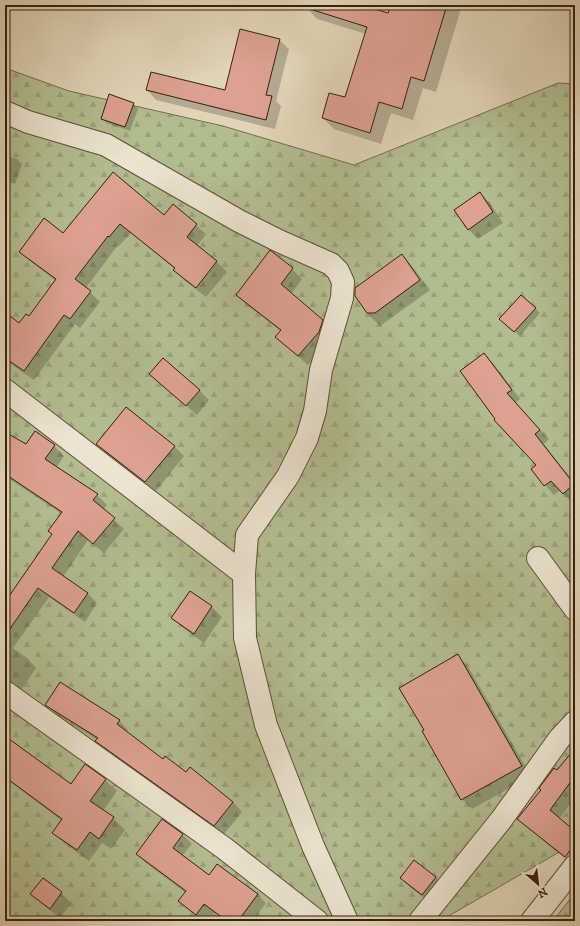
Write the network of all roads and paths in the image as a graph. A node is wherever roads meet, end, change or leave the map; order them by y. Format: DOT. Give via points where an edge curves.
graph roads {
  1 [pos="5,112"];
  2 [pos="5,390"];
  3 [pos="538,558"];
  4 [pos="244,574"];
  5 [pos="575,609"];
  6 [pos="5,692"];
  7 [pos="575,722"];
  8 [pos="575,866"];
  9 [pos="317,921"];
  10 [pos="347,921"];
  11 [pos="420,921"];
  12 [pos="532,921"];
  1 -- 4 [label="street" via="28,122 106,145 239,221 331,264 338,271 343,282 342,298 321,370 315,411 307,438 288,476 246,535"];
  2 -- 4 [label="street"];
  3 -- 5 [label="street"];
  4 -- 10 [label="street" via="246,638 266,725 313,846"];
  6 -- 9 [label="street" via="224,848"];
  7 -- 11 [label="street" via="560,738 501,820"];
  8 -- 12 [label="street"];
}
